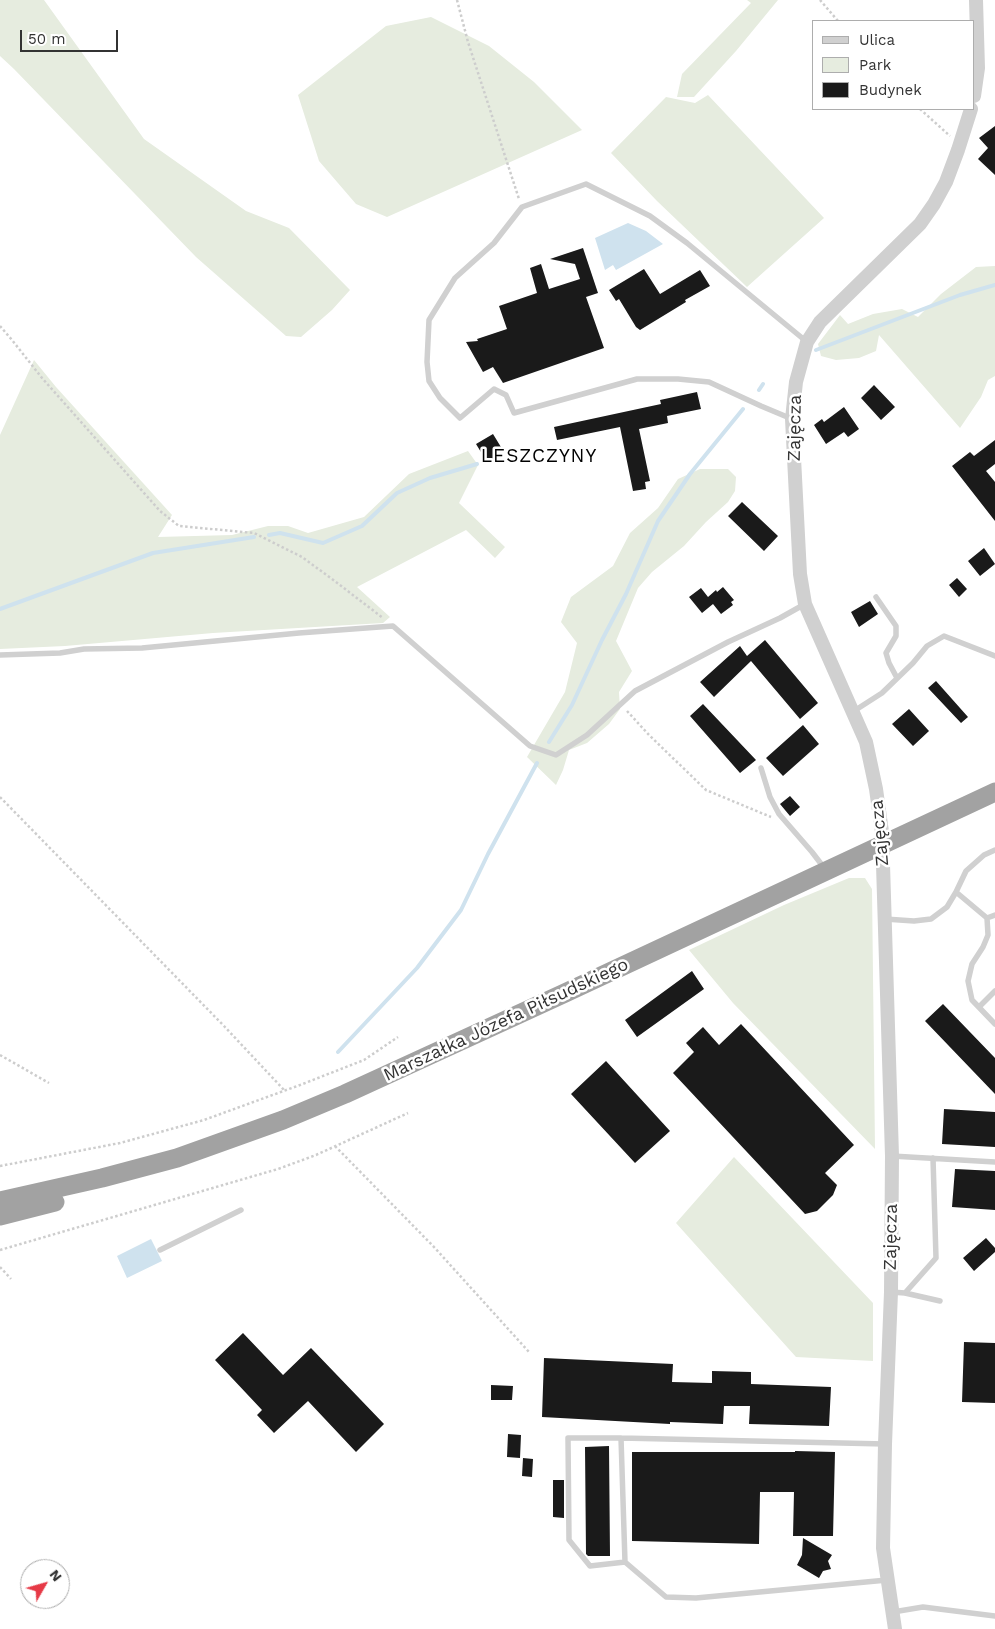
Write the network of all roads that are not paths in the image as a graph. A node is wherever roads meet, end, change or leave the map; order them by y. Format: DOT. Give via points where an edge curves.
graph roads {
  1 [pos="976,0"];
  2 [pos="975,89"];
  3 [pos="971,110"];
  4 [pos="807,342"];
  5 [pos="792,419"];
  6 [pos="876,597"];
  7 [pos="805,604"];
  8 [pos="0,656"];
  9 [pos="995,656"];
  10 [pos="897,678"];
  11 [pos="853,712"];
  12 [pos="761,768"];
  13 [pos="995,792"];
  14 [pos="882,846"];
  15 [pos="995,850"];
  16 [pos="826,871"];
  17 [pos="956,892"];
  18 [pos="995,915"];
  19 [pos="987,918"];
  20 [pos="885,919"];
  21 [pos="995,991"];
  22 [pos="979,1007"];
  23 [pos="995,1024"];
  24 [pos="892,1156"];
  25 [pos="177,1158"];
  26 [pos="933,1158"];
  27 [pos="995,1162"];
  28 [pos="0,1201"];
  29 [pos="241,1210"];
  30 [pos="0,1216"];
  31 [pos="160,1250"];
  32 [pos="898,1293"];
  33 [pos="940,1301"];
  34 [pos="621,1438"];
  35 [pos="885,1444"];
  36 [pos="625,1562"];
  37 [pos="887,1580"];
  38 [pos="893,1612"];
  39 [pos="995,1616"];
  40 [pos="895,1629"];
  1 -- 2 [label="street" via="978,68"];
  3 -- 4 [label="street, Zajęcza" via="946,182 920,224 820,322"];
  4 -- 5 [label="street, Zajęcza" via="796,382"];
  4 -- 5 [label="lane" via="650,216 586,184 522,208 494,243 455,278 429,320 429,381 460,418 494,390 506,395 514,413 637,379 683,379 709,382"];
  5 -- 7 [label="street, Zajęcza" via="800,574"];
  6 -- 10 [label="lane" via="895,622 896,636 886,653"];
  7 -- 8 [label="lane" via="635,691 587,735 556,755 530,746 394,626 142,648"];
  7 -- 11 [label="street, Zajęcza"];
  9 -- 10 [label="lane" via="944,636 927,646"];
  10 -- 11 [label="lane" via="882,693"];
  11 -- 14 [label="street, Zajęcza" via="866,742 876,789"];
  12 -- 16 [label="lane" via="779,814"];
  13 -- 14 [label="highway, Marszałka Józefa Piłsudskiego"];
  14 -- 16 [label="highway, Marszałka Józefa Piłsudskiego"];
  14 -- 20 [label="street, Zajęcza"];
  15 -- 17 [label="lane" via="966,871"];
  16 -- 25 [label="highway, Marszałka Józefa Piłsudskiego" via="345,1094"];
  17 -- 19 [label="lane"];
  17 -- 20 [label="lane" via="947,907 931,919"];
  18 -- 19 [label="lane"];
  19 -- 22 [label="lane" via="988,935 972,964 968,981 972,1000"];
  20 -- 24 [label="street, Zajęcza"];
  21 -- 22 [label="lane"];
  22 -- 23 [label="lane"];
  24 -- 26 [label="lane"];
  24 -- 32 [label="street, Zajęcza"];
  25 -- 28 [label="highway, Marszałka Józefa Piłsudskiego"];
  25 -- 30 [label="highway" via="115,1186"];
  26 -- 27 [label="lane"];
  26 -- 32 [label="lane" via="936,1258"];
  29 -- 31 [label="lane"];
  32 -- 33 [label="lane"];
  32 -- 35 [label="street, Zajęcza"];
  34 -- 35 [label="lane"];
  34 -- 36 [label="lane"];
  34 -- 36 [label="lane" via="568,1438 569,1540 590,1566"];
  35 -- 37 [label="street, Zajęcza" via="883,1548"];
  36 -- 37 [label="lane" via="666,1597 714,1596"];
  37 -- 38 [label="street, Zajęcza"];
  38 -- 39 [label="lane" via="924,1608"];
  38 -- 40 [label="street, Zajęcza"];
}
